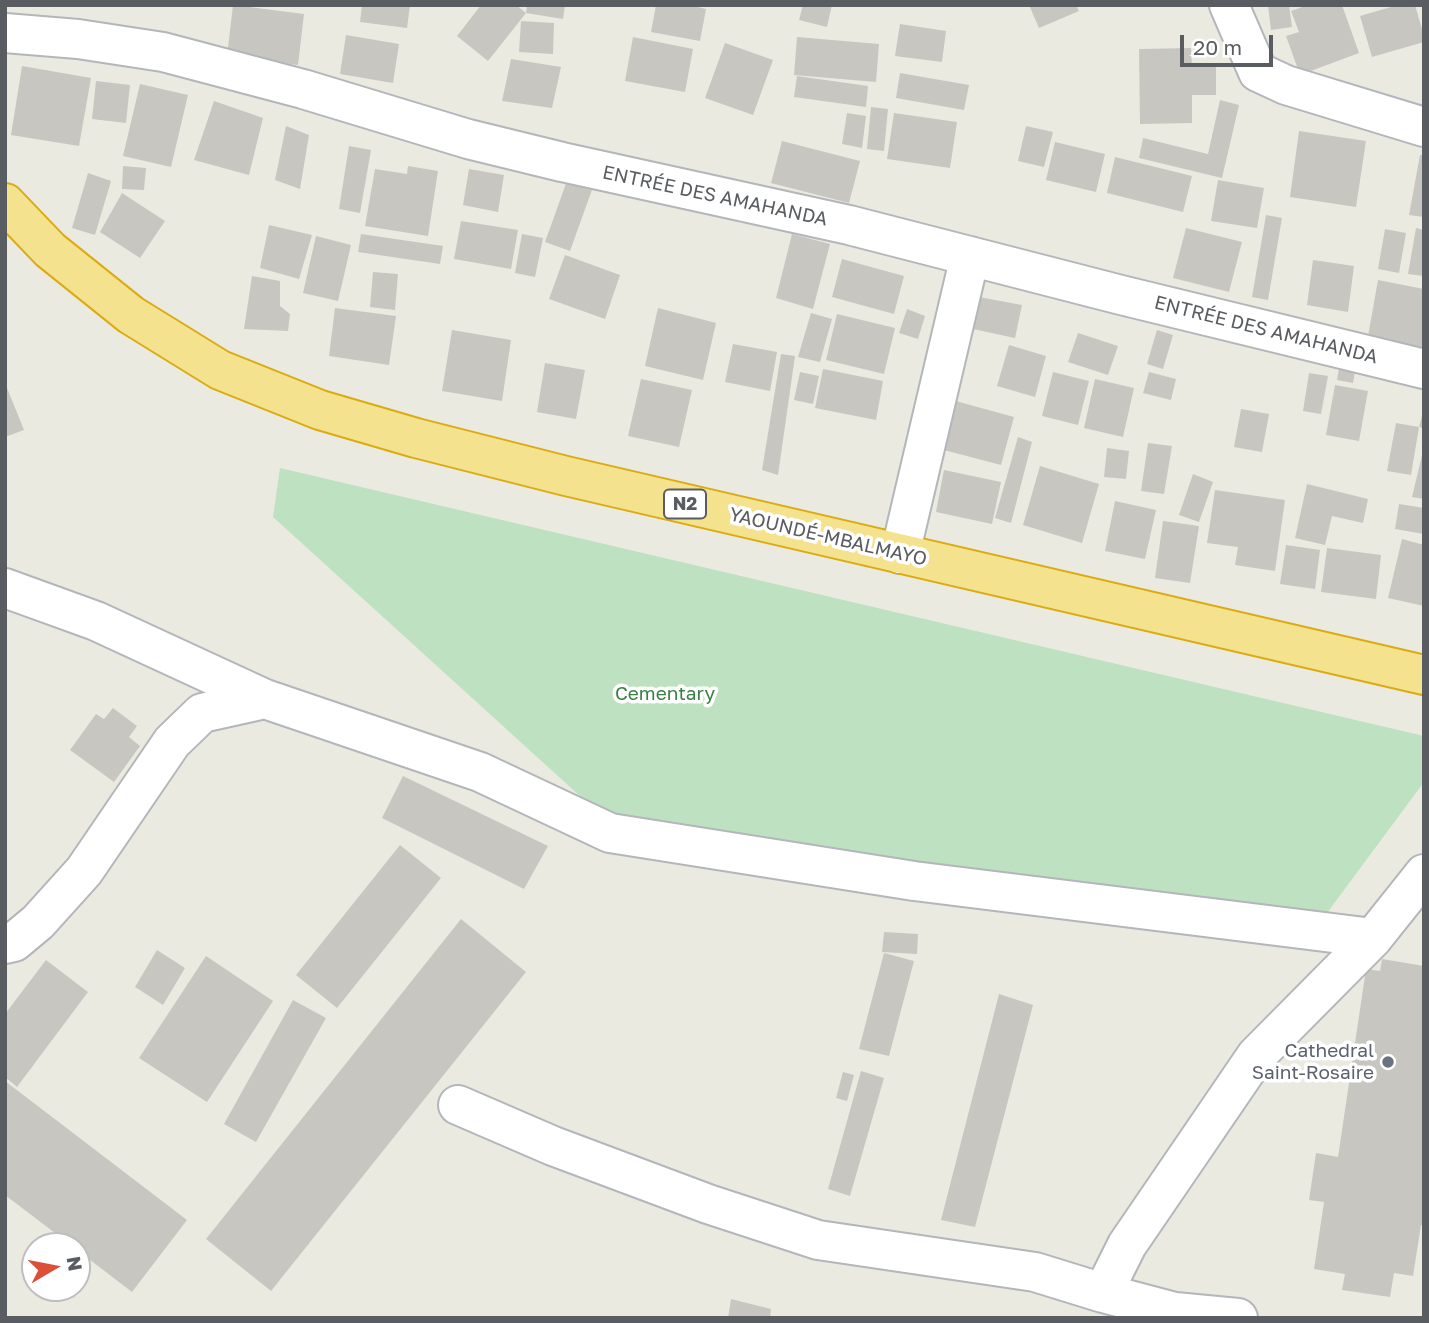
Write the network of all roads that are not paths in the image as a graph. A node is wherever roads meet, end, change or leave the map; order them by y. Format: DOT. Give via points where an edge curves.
graph roads {
  1 [pos="1229,5"];
  2 [pos="5,33"];
  3 [pos="1424,127"];
  4 [pos="5,203"];
  5 [pos="970,256"];
  6 [pos="1424,369"];
  7 [pos="900,554"];
  8 [pos="5,588"];
  9 [pos="1424,675"];
  10 [pos="265,699"];
  11 [pos="1424,874"];
  12 [pos="1373,937"];
  13 [pos="5,944"];
  14 [pos="458,1105"];
  15 [pos="1103,1293"];
  16 [pos="1238,1318"];
  1 -- 3 [label="street" via="1258,72 1286,85"];
  2 -- 5 [label="street, ENTRÉE DES AMAHANDA" via="163,52 468,139"];
  4 -- 7 [label="highway, YAOUNDÉ-MBALMAYO / N2" via="50,250 131,315 220,370 320,410 566,476"];
  5 -- 6 [label="street, ENTRÉE DES AMAHANDA"];
  5 -- 7 [label="street"];
  7 -- 9 [label="highway, YAOUNDÉ-MBALMAYO / N2"];
  8 -- 10 [label="street" via="96,621"];
  10 -- 12 [label="street" via="480,772 610,833 914,881"];
  10 -- 13 [label="street" via="202,713 172,742 84,871 38,922"];
  11 -- 12 [label="street"];
  12 -- 15 [label="street" via="1256,1056 1127,1245"];
  14 -- 15 [label="street" via="578,1156 818,1240 1035,1272"];
  15 -- 16 [label="street" via="1175,1312"];
}
